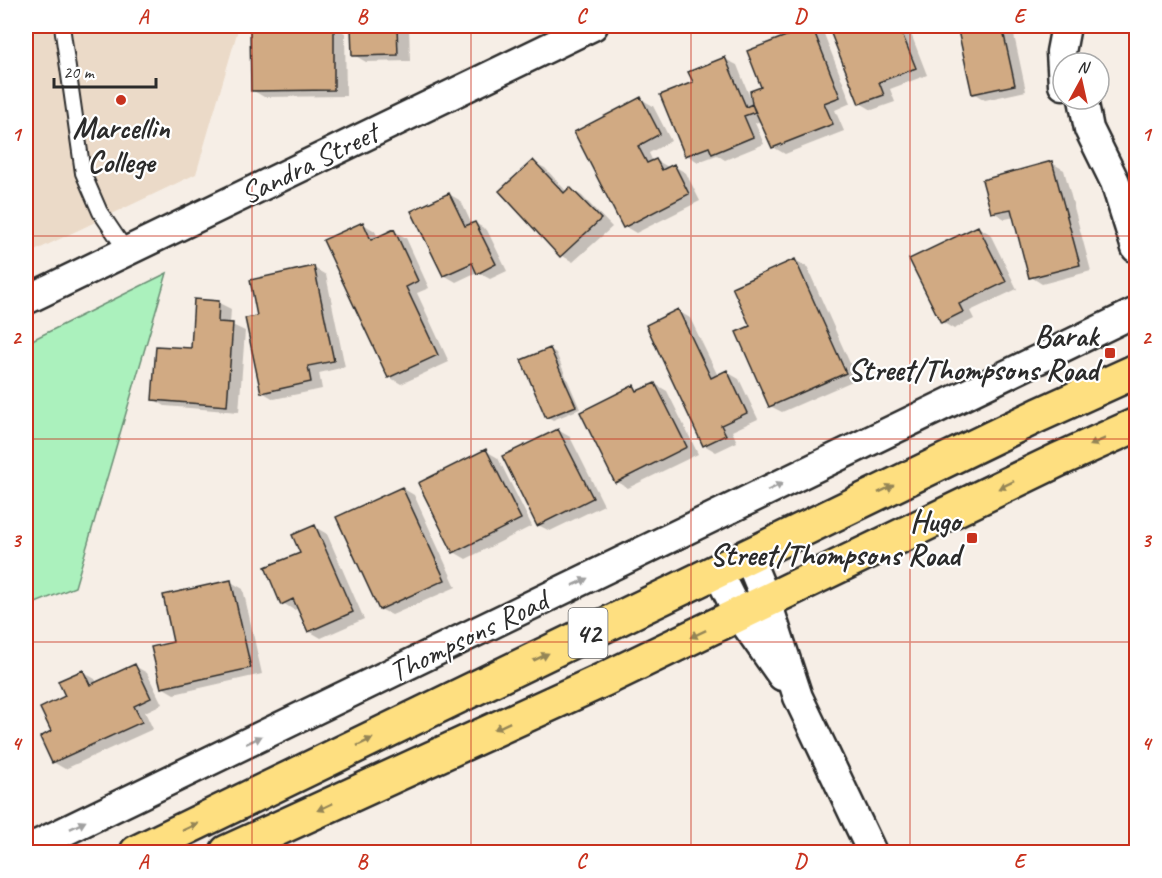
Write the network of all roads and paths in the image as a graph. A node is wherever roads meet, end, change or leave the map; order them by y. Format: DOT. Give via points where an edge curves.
graph roads {
  1 [pos="62,26"];
  2 [pos="593,26"];
  3 [pos="1066,26"];
  4 [pos="1082,26"];
  5 [pos="557,33"];
  6 [pos="1060,51"];
  7 [pos="1080,51"];
  8 [pos="1073,111"];
  9 [pos="1085,111"];
  10 [pos="1089,129"];
  11 [pos="1115,182"];
  12 [pos="1137,213"];
  13 [pos="1137,248"];
  14 [pos="127,252"];
  15 [pos="26,300"];
  16 [pos="1137,312"];
  17 [pos="1137,371"];
  18 [pos="1137,425"];
  19 [pos="748,556"];
  20 [pos="717,571"];
  21 [pos="753,608"];
  22 [pos="26,850"];
  23 [pos="137,852"];
  24 [pos="227,852"];
  25 [pos="872,852"];
  1 -- 14 [label="lane" via="83,173 100,212"];
  2 -- 5 [label="street, Sandra Street"];
  3 -- 6 [label="street"];
  4 -- 7 [label="street"];
  5 -- 14 [label="street, Sandra Street"];
  8 -- 10 [label="street"];
  9 -- 10 [label="street"];
  10 -- 11 [label="street"];
  11 -- 12 [label="street"];
  11 -- 13 [label="street"];
  14 -- 15 [label="street, Sandra Street"];
  22 -- 16 [label="street, Thompsons Road, one-way"];
  19 -- 17 [label="main road, Thompsons Road / 42, one-way"];
  18 -- 21 [label="main road, 42, one-way"];
  19 -- 20 [label="main road, Thompsons Road / 42"];
  19 -- 21 [label="street"];
  20 -- 21 [label="street"];
  23 -- 20 [label="main road, Thompsons Road / 42, one-way"];
  21 -- 24 [label="main road, 42, one-way"];
  21 -- 25 [label="street"];
}
